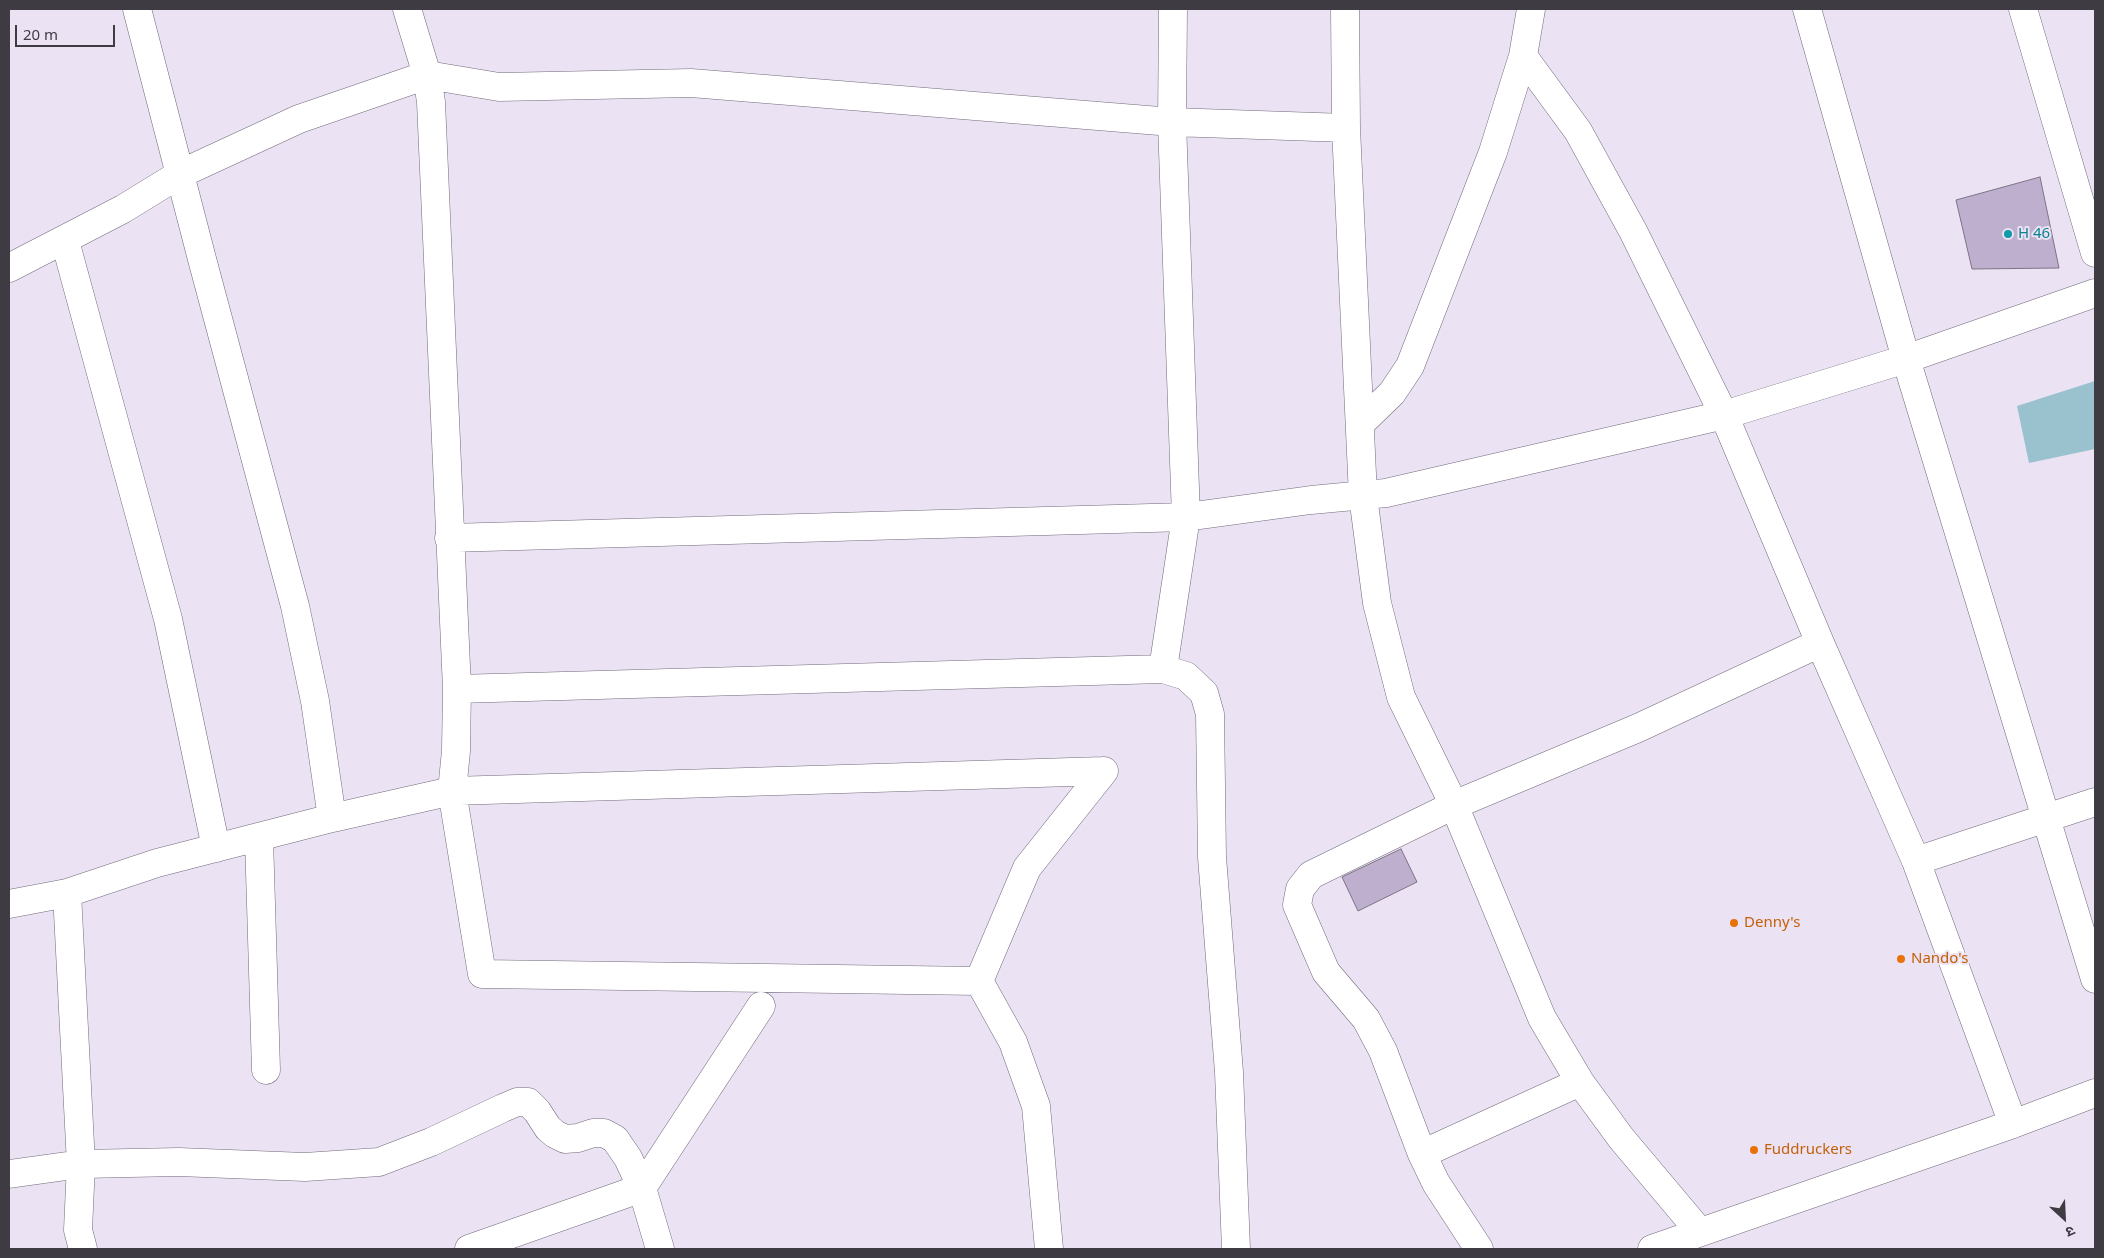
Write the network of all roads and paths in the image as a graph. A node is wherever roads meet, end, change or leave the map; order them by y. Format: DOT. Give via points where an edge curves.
graph roads {
  1 [pos="137,9"];
  2 [pos="407,9"];
  3 [pos="1173,9"];
  4 [pos="1345,9"];
  5 [pos="1531,9"];
  6 [pos="1806,9"];
  7 [pos="2023,9"];
  8 [pos="1523,56"];
  9 [pos="427,75"];
  10 [pos="1172,122"];
  11 [pos="1346,128"];
  12 [pos="180,174"];
  13 [pos="65,240"];
  14 [pos="2095,253"];
  15 [pos="9,268"];
  16 [pos="2095,293"];
  17 [pos="1906,359"];
  18 [pos="1724,415"];
  19 [pos="1360,424"];
  20 [pos="1363,496"];
  21 [pos="1186,517"];
  22 [pos="450,538"];
  23 [pos="1820,643"];
  24 [pos="1163,668"];
  25 [pos="457,689"];
  26 [pos="452,791"];
  27 [pos="2095,802"];
  28 [pos="1454,805"];
  29 [pos="332,818"];
  30 [pos="2045,818"];
  31 [pos="260,838"];
  32 [pos="216,848"];
  33 [pos="1916,861"];
  34 [pos="67,892"];
  35 [pos="9,904"];
  36 [pos="2095,979"];
  37 [pos="979,980"];
  38 [pos="761,1006"];
  39 [pos="266,1070"];
  40 [pos="1580,1082"];
  41 [pos="2095,1093"];
  42 [pos="2014,1124"];
  43 [pos="1422,1154"];
  44 [pos="80,1164"];
  45 [pos="9,1174"];
  46 [pos="642,1188"];
  47 [pos="1700,1232"];
  48 [pos="83,1249"];
  49 [pos="469,1249"];
  50 [pos="660,1249"];
  51 [pos="1049,1249"];
  52 [pos="1236,1249"];
  53 [pos="1479,1249"];
  54 [pos="1652,1249"];
  1 -- 12 [label="street"];
  2 -- 9 [label="street"];
  3 -- 10 [label="street"];
  4 -- 11 [label="street"];
  5 -- 8 [label="street"];
  6 -- 17 [label="street"];
  7 -- 14 [label="street"];
  8 -- 18 [label="street" via="1578,131 1633,231"];
  8 -- 19 [label="street" via="1494,152 1410,366 1392,393"];
  9 -- 10 [label="street" via="498,87 691,83"];
  9 -- 12 [label="street" via="299,119"];
  9 -- 22 [label="street" via="431,102"];
  10 -- 11 [label="street"];
  10 -- 21 [label="street"];
  11 -- 19 [label="street"];
  12 -- 13 [label="street"];
  12 -- 29 [label="street" via="295,606 315,701"];
  13 -- 15 [label="street"];
  13 -- 32 [label="street" via="168,620"];
  16 -- 17 [label="street"];
  17 -- 18 [label="street"];
  17 -- 30 [label="street"];
  18 -- 20 [label="street"];
  18 -- 23 [label="street"];
  19 -- 20 [label="street"];
  20 -- 21 [label="street"];
  20 -- 28 [label="street" via="1377,603 1401,697"];
  21 -- 22 [label="street"];
  21 -- 24 [label="street"];
  22 -- 25 [label="street"];
  23 -- 28 [label="street" via="1638,728"];
  23 -- 33 [label="street"];
  24 -- 25 [label="street"];
  24 -- 52 [label="street" via="1186,676 1204,693 1210,714 1212,857 1229,1072"];
  25 -- 26 [label="street"];
  26 -- 29 [label="street"];
  26 -- 37 [label="street" via="482,974"];
  26 -- 37 [label="street" via="1104,771 1027,868"];
  27 -- 30 [label="street"];
  28 -- 40 [label="street" via="1542,1018"];
  28 -- 43 [label="street" via="1311,875 1300,889 1297,905 1326,972 1366,1019 1383,1051"];
  29 -- 31 [label="street"];
  30 -- 33 [label="street"];
  30 -- 36 [label="street"];
  31 -- 32 [label="street"];
  31 -- 39 [label="street"];
  32 -- 34 [label="street"];
  33 -- 42 [label="street"];
  34 -- 35 [label="street"];
  34 -- 44 [label="street"];
  37 -- 51 [label="street" via="1013,1042 1036,1106"];
  38 -- 46 [label="street"];
  40 -- 43 [label="street"];
  40 -- 47 [label="street" via="1621,1138"];
  41 -- 42 [label="street"];
  42 -- 47 [label="street"];
  43 -- 53 [label="street" via="1436,1183"];
  44 -- 45 [label="street"];
  44 -- 46 [label="street" via="179,1162 305,1168 379,1162 517,1102 528,1102 538,1110 548,1128 565,1139 604,1133 615,1139"];
  44 -- 48 [label="street" via="78,1230"];
  46 -- 49 [label="street"];
  46 -- 50 [label="street"];
  47 -- 54 [label="street"];
}
